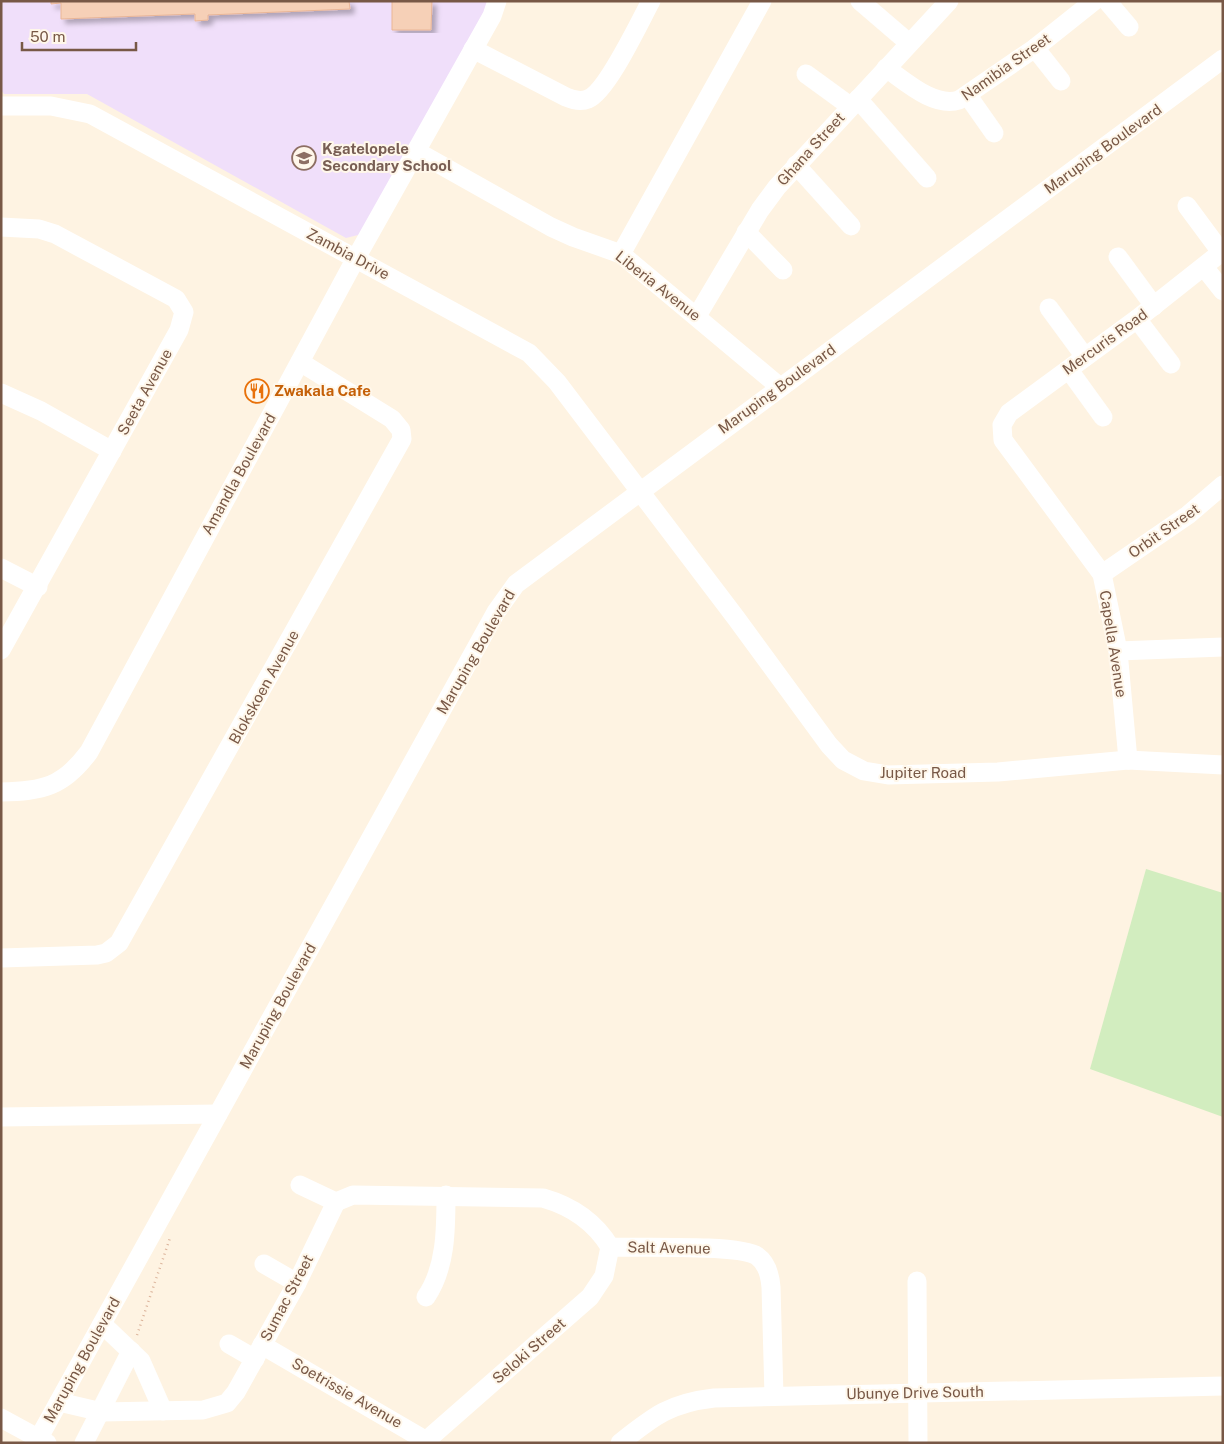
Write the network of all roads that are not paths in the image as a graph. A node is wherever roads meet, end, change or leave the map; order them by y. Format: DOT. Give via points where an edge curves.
graph roads {
  1 [pos="497,1"];
  2 [pos="651,1"];
  3 [pos="762,1"];
  4 [pos="860,1"];
  5 [pos="950,1"];
  6 [pos="1094,1"];
  7 [pos="1107,1"];
  8 [pos="1129,27"];
  9 [pos="910,43"];
  10 [pos="1035,48"];
  11 [pos="473,49"];
  12 [pos="1223,59"];
  13 [pos="886,68"];
  14 [pos="806,74"];
  15 [pos="1061,81"];
  16 [pos="968,96"];
  17 [pos="854,102"];
  18 [pos="1,106"];
  19 [pos="994,134"];
  20 [pos="416,151"];
  21 [pos="796,165"];
  22 [pos="927,178"];
  23 [pos="1187,206"];
  24 [pos="851,226"];
  25 [pos="1,227"];
  26 [pos="746,232"];
  27 [pos="1222,251"];
  28 [pos="621,254"];
  29 [pos="1118,257"];
  30 [pos="356,258"];
  31 [pos="1204,267"];
  32 [pos="783,270"];
  33 [pos="1223,291"];
  34 [pos="1154,306"];
  35 [pos="1049,308"];
  36 [pos="697,316"];
  37 [pos="1138,319"];
  38 [pos="1085,357"];
  39 [pos="300,362"];
  40 [pos="1171,364"];
  41 [pos="1069,370"];
  42 [pos="780,387"];
  43 [pos="1,393"];
  44 [pos="1103,417"];
  45 [pos="1003,440"];
  46 [pos="112,451"];
  47 [pos="1223,485"];
  48 [pos="640,490"];
  49 [pos="1,568"];
  50 [pos="1102,574"];
  51 [pos="38,587"];
  52 [pos="1223,647"];
  53 [pos="1,650"];
  54 [pos="1118,650"];
  55 [pos="1128,760"];
  56 [pos="1223,765"];
  57 [pos="1,792"];
  58 [pos="1,958"];
  59 [pos="218,1114"];
  60 [pos="1,1118"];
  61 [pos="300,1185"];
  62 [pos="446,1195"];
  63 [pos="336,1202"];
  64 [pos="610,1247"];
  65 [pos="264,1264"];
  66 [pos="917,1281"];
  67 [pos="297,1283"];
  68 [pos="426,1297"];
  69 [pos="102,1324"];
  70 [pos="229,1344"];
  71 [pos="131,1350"];
  72 [pos="258,1352"];
  73 [pos="1223,1386"];
  74 [pos="917,1393"];
  75 [pos="774,1396"];
  76 [pos="59,1402"];
  77 [pos="98,1411"];
  78 [pos="162,1411"];
  79 [pos="1,1418"];
  80 [pos="40,1441"];
  81 [pos="429,1442"];
  82 [pos="84,1443"];
  83 [pos="620,1443"];
  84 [pos="918,1443"];
  1 -- 11 [label="street, Amandla Boulevard"];
  2 -- 11 [label="street" via="609,77 588,99 575,101"];
  3 -- 28 [label="street"];
  4 -- 9 [label="street"];
  5 -- 9 [label="street, Ghana Street"];
  6 -- 10 [label="street, Namibia Street"];
  7 -- 8 [label="street"];
  9 -- 13 [label="street, Ghana Street"];
  10 -- 15 [label="street"];
  10 -- 16 [label="street, Namibia Street"];
  11 -- 20 [label="street, Amandla Boulevard"];
  12 -- 42 [label="street, Maruping Boulevard"];
  13 -- 16 [label="street, Namibia Street" via="931,97 952,102"];
  13 -- 17 [label="street, Ghana Street"];
  14 -- 17 [label="street"];
  16 -- 19 [label="street"];
  17 -- 21 [label="street, Ghana Street"];
  17 -- 22 [label="street"];
  18 -- 30 [label="street, Zambia Drive" via="51,106 90,114"];
  20 -- 28 [label="street, Liberia Avenue" via="564,233"];
  20 -- 30 [label="street, Amandla Boulevard"];
  21 -- 24 [label="street"];
  21 -- 26 [label="street, Ghana Street"];
  23 -- 27 [label="street"];
  25 -- 46 [label="street, Seeta Avenue" via="39,229 56,234 176,299 181,306 183,317 179,330"];
  26 -- 32 [label="street"];
  26 -- 36 [label="street, Ghana Street"];
  27 -- 31 [label="street, Mercuris Road"];
  28 -- 36 [label="street, Liberia Avenue"];
  29 -- 34 [label="street"];
  30 -- 39 [label="street, Amandla Boulevard"];
  30 -- 48 [label="street, Zambia Drive" via="518,345 535,358"];
  31 -- 33 [label="street"];
  31 -- 34 [label="street, Mercuris Road"];
  34 -- 37 [label="street, Mercuris Road"];
  35 -- 38 [label="street"];
  36 -- 42 [label="street, Liberia Avenue"];
  37 -- 38 [label="street, Mercuris Road"];
  37 -- 40 [label="street"];
  38 -- 41 [label="street, Mercuris Road"];
  39 -- 57 [label="street, Amandla Boulevard" via="89,752 71,774 48,787"];
  39 -- 58 [label="street, Blokskoen Avenue" via="392,419 401,430 400,444 119,943 106,953 97,955"];
  41 -- 44 [label="street"];
  41 -- 45 [label="street, Mercuris Road" via="1009,413 1002,425"];
  42 -- 48 [label="street, Maruping Boulevard"];
  43 -- 46 [label="street" via="42,411"];
  45 -- 50 [label="street, Capella Avenue"];
  46 -- 51 [label="street, Seeta Avenue"];
  47 -- 50 [label="street, Orbit Street" via="1188,515"];
  48 -- 55 [label="street, Jupiter Road" via="829,745 850,764 864,771 916,776"];
  48 -- 59 [label="street, Maruping Boulevard" via="523,577 508,594"];
  49 -- 51 [label="street"];
  50 -- 54 [label="street, Capella Avenue"];
  51 -- 53 [label="street, Seeta Avenue"];
  52 -- 54 [label="street"];
  54 -- 55 [label="street, Capella Avenue"];
  55 -- 56 [label="street, Jupiter Road"];
  59 -- 60 [label="street"];
  59 -- 69 [label="street, Maruping Boulevard"];
  61 -- 63 [label="street"];
  62 -- 63 [label="street, Salt Avenue" via="353,1195"];
  62 -- 64 [label="street, Salt Avenue" via="530,1196 556,1202 583,1217"];
  62 -- 68 [label="street" via="440,1265 436,1283"];
  63 -- 67 [label="street, Sumac Street"];
  64 -- 75 [label="street, Salt Avenue" via="734,1249 756,1255 763,1261 772,1286"];
  64 -- 81 [label="street, Seloki Street" via="604,1276 590,1297"];
  65 -- 67 [label="street"];
  66 -- 74 [label="street"];
  67 -- 72 [label="street, Sumac Street"];
  69 -- 71 [label="street"];
  69 -- 76 [label="street, Maruping Boulevard"];
  70 -- 72 [label="street, Soetrissie Avenue"];
  71 -- 77 [label="street"];
  71 -- 78 [label="street" via="140,1361"];
  72 -- 78 [label="street, Sumac Street" via="227,1402 203,1410"];
  72 -- 81 [label="street, Soetrissie Avenue"];
  73 -- 74 [label="street, Ubunye Drive South"];
  74 -- 75 [label="street, Ubunye Drive South"];
  74 -- 84 [label="street"];
  75 -- 83 [label="street, Ubunye Drive South" via="683,1402 653,1417"];
  76 -- 77 [label="street"];
  76 -- 80 [label="street, Maruping Boulevard"];
  77 -- 78 [label="street"];
  77 -- 82 [label="street"];
  79 -- 80 [label="street"];
}
